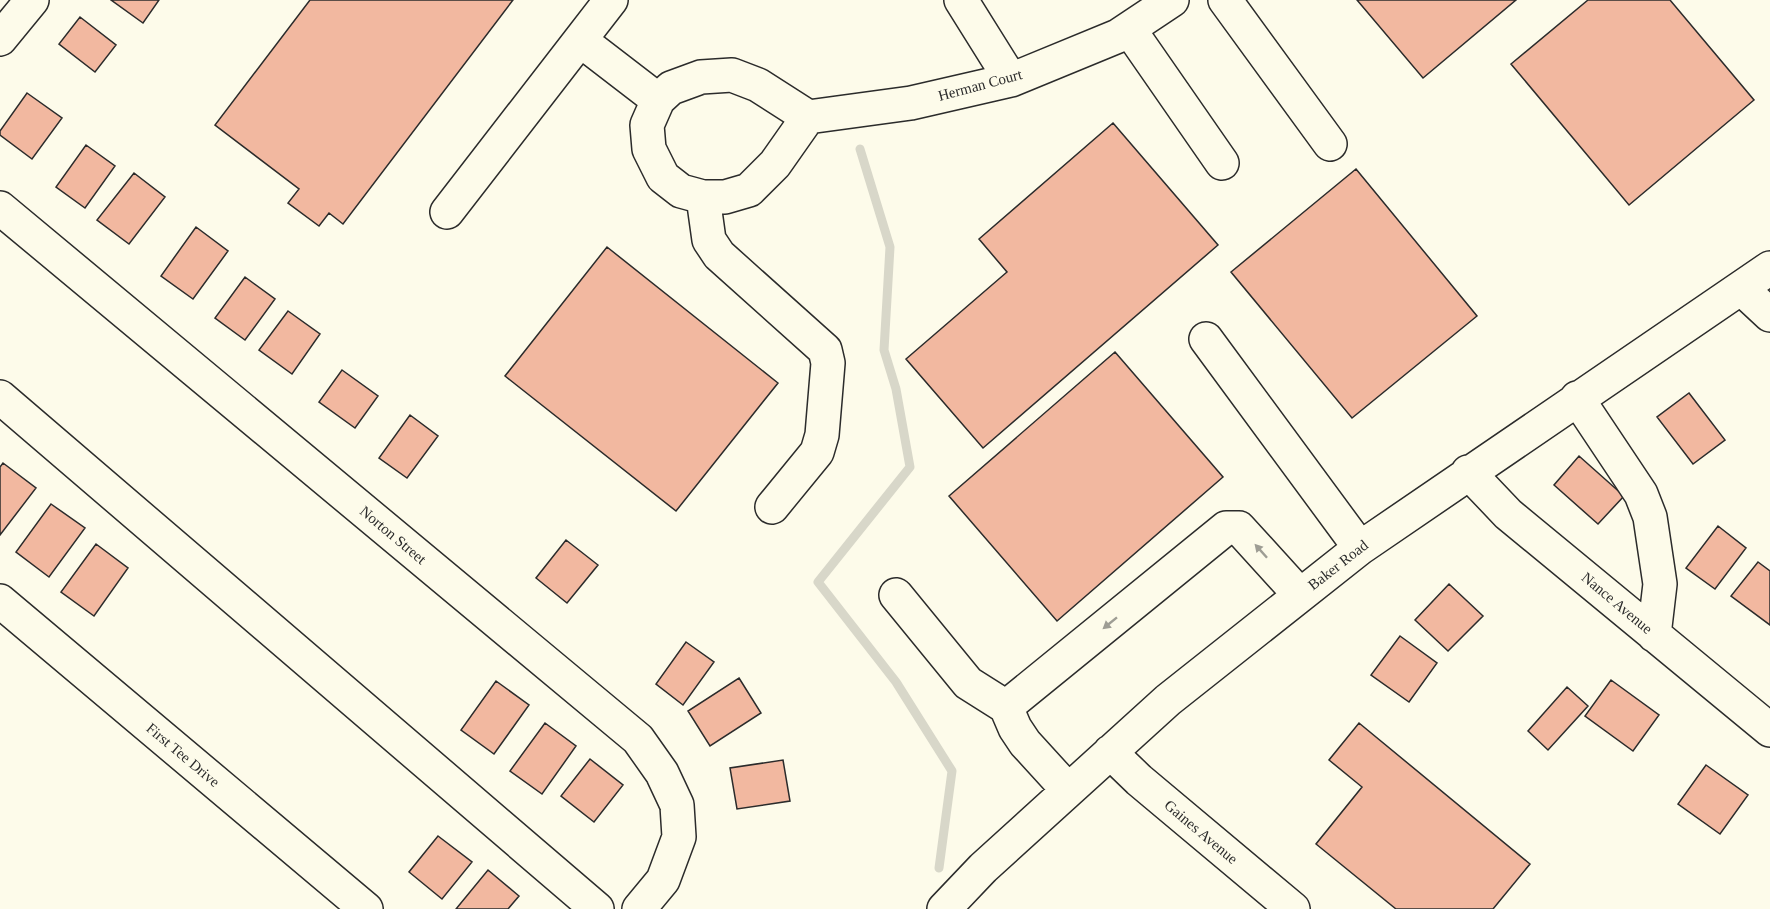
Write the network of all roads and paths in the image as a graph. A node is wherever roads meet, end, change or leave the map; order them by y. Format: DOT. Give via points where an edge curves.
graph roads {
  1 [pos="32,0"];
  2 [pos="611,0"];
  3 [pos="961,0"];
  4 [pos="1172,0"];
  5 [pos="1225,0"];
  6 [pos="1129,28"];
  7 [pos="0,39"];
  8 [pos="580,40"];
  9 [pos="1011,80"];
  10 [pos="658,100"];
  11 [pos="808,117"];
  12 [pos="1330,144"];
  13 [pos="1222,164"];
  14 [pos="703,197"];
  15 [pos="0,208"];
  16 [pos="447,212"];
  17 [pos="1770,268"];
  18 [pos="1741,288"];
  19 [pos="1770,315"];
  20 [pos="1206,339"];
  21 [pos="0,397"];
  22 [pos="1578,398"];
  23 [pos="1468,472"];
  24 [pos="772,507"];
  25 [pos="1360,548"];
  26 [pos="896,595"];
  27 [pos="1300,595"];
  28 [pos="0,601"];
  29 [pos="1654,634"];
  30 [pos="1006,707"];
  31 [pos="1770,730"];
  32 [pos="1110,752"];
  33 [pos="1068,790"];
  34 [pos="366,909"];
  35 [pos="597,909"];
  36 [pos="639,909"];
  37 [pos="944,909"];
  38 [pos="1293,909"];
  1 -- 7 [label="street"];
  2 -- 8 [label="street"];
  3 -- 9 [label="street"];
  4 -- 6 [label="street, Herman Court"];
  5 -- 12 [label="street"];
  6 -- 9 [label="street, Herman Court"];
  6 -- 13 [label="street"];
  8 -- 10 [label="street"];
  8 -- 16 [label="street"];
  9 -- 11 [label="street, Herman Court" via="911,103"];
  10 -- 11 [label="street" via="671,88 701,77 732,75 758,85"];
  10 -- 14 [label="street" via="647,125 649,149 663,177 681,191"];
  11 -- 14 [label="street" via="775,164 749,190 725,197"];
  14 -- 24 [label="street" via="709,240 719,255 825,350 828,363 817,452"];
  15 -- 36 [label="street, Norton Street" via="639,739 677,805 678,837 663,880"];
  17 -- 18 [label="street, Baker Road"];
  18 -- 19 [label="street"];
  18 -- 22 [label="street, Baker Road"];
  20 -- 25 [label="street"];
  21 -- 35 [label="street"];
  22 -- 23 [label="street, Baker Road"];
  22 -- 29 [label="street" via="1641,494 1650,517 1660,584"];
  23 -- 25 [label="street, Baker Road"];
  23 -- 29 [label="street, Nance Avenue" via="1508,514"];
  25 -- 27 [label="street, Baker Road"];
  26 -- 30 [label="street" via="968,683"];
  27 -- 30 [label="street, one-way" via="1239,528 1226,528"];
  27 -- 32 [label="street, Baker Road" via="1168,700"];
  28 -- 34 [label="street, First Tee Drive"];
  29 -- 31 [label="street, Nance Avenue"];
  30 -- 33 [label="street" via="1025,742"];
  32 -- 33 [label="street, Baker Road"];
  32 -- 38 [label="street, Gaines Avenue"];
  33 -- 37 [label="street, Baker Road"];
}
